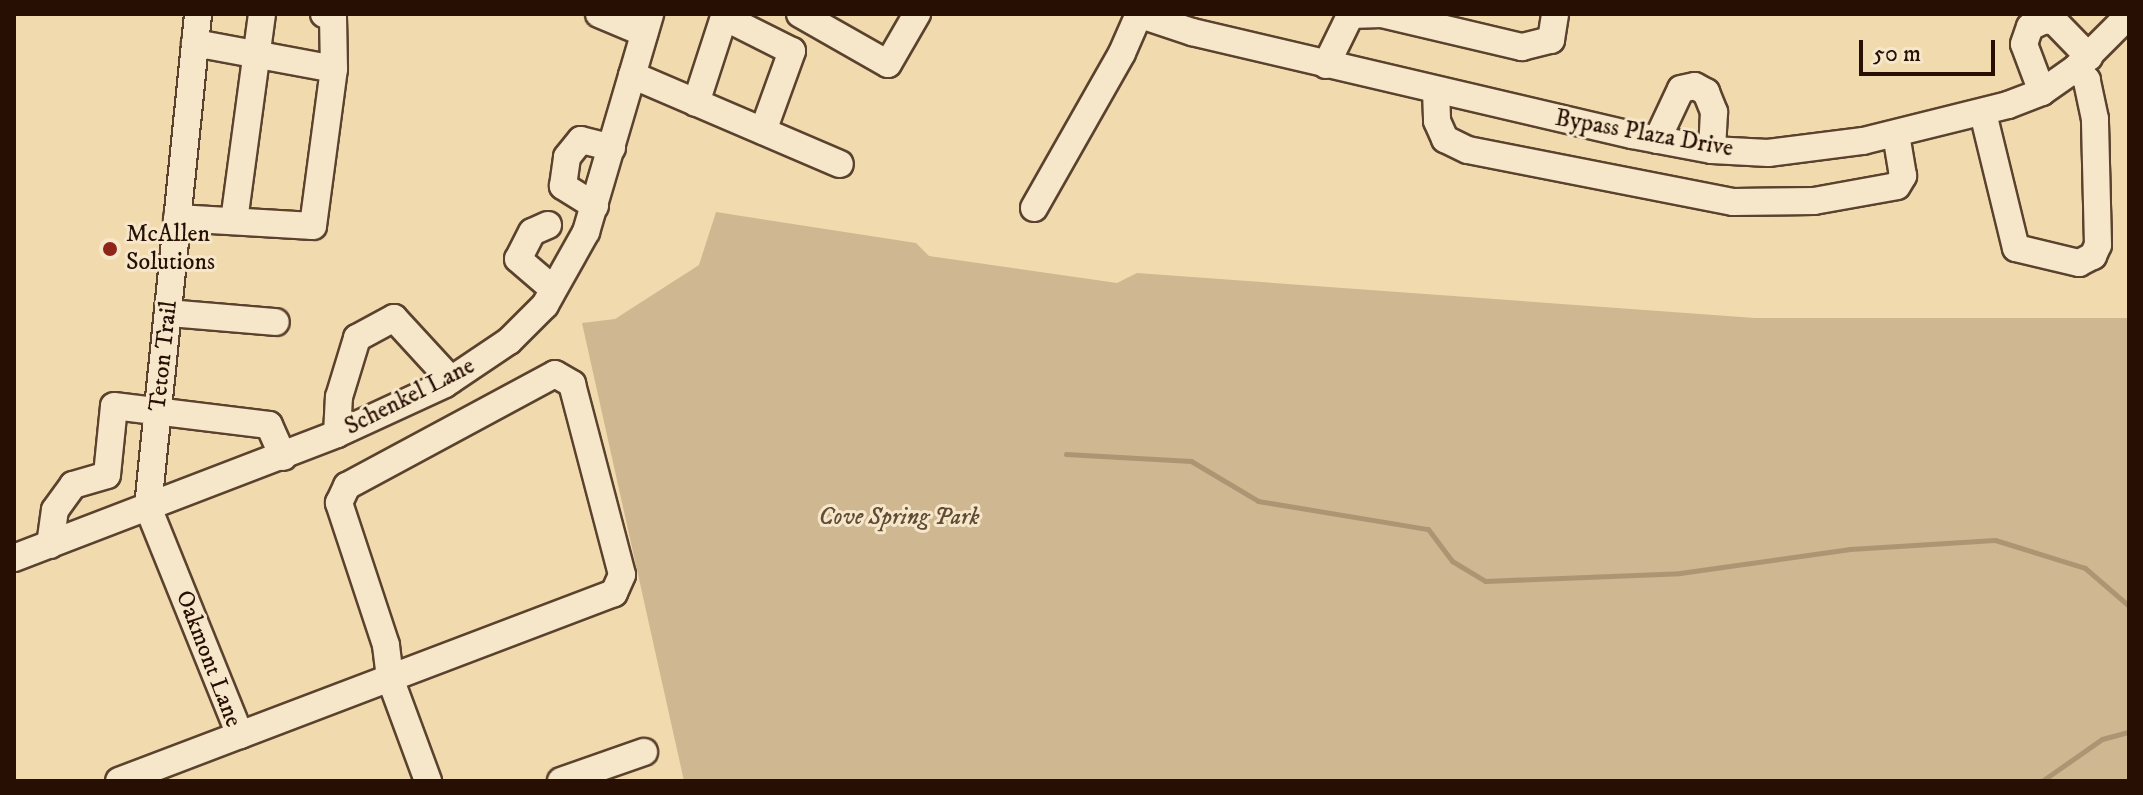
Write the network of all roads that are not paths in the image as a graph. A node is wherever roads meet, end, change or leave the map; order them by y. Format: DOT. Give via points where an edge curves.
graph roads {
  1 [pos="198,14"];
  2 [pos="262,14"];
  3 [pos="324,14"];
  4 [pos="599,14"];
  5 [pos="800,14"];
  6 [pos="917,14"];
  7 [pos="1138,14"];
  8 [pos="1555,14"];
  9 [pos="1351,15"];
  10 [pos="2127,17"];
  11 [pos="1195,23"];
  12 [pos="647,24"];
  13 [pos="195,43"];
  14 [pos="257,53"];
  15 [pos="2083,62"];
  16 [pos="1326,65"];
  17 [pos="334,69"];
  18 [pos="632,75"];
  19 [pos="1436,90"];
  20 [pos="2042,92"];
  21 [pos="696,103"];
  22 [pos="1983,113"];
  23 [pos="763,131"];
  24 [pos="1896,134"];
  25 [pos="1657,140"];
  26 [pos="612,148"];
  27 [pos="1712,150"];
  28 [pos="840,164"];
  29 [pos="563,186"];
  30 [pos="595,206"];
  31 [pos="1034,208"];
  32 [pos="177,218"];
  33 [pos="234,221"];
  34 [pos="548,225"];
  35 [pos="578,248"];
  36 [pos="553,289"];
  37 [pos="168,313"];
  38 [pos="276,322"];
  39 [pos="451,380"];
  40 [pos="158,409"];
  41 [pos="337,434"];
  42 [pos="283,457"];
  43 [pos="148,507"];
  44 [pos="50,545"];
  45 [pos="14,558"];
  46 [pos="390,678"];
  47 [pos="240,735"];
  48 [pos="644,752"];
  49 [pos="119,781"];
  50 [pos="428,781"];
  51 [pos="561,781"];
  1 -- 13 [label="street, Teton Trail"];
  2 -- 14 [label="street"];
  3 -- 17 [label="street" via="333,15"];
  4 -- 12 [label="street"];
  5 -- 6 [label="street" via="888,64"];
  7 -- 11 [label="street, Bypass Plaza Drive"];
  7 -- 31 [label="street" via="1122,53"];
  8 -- 9 [label="street" via="1551,40 1522,47 1382,14"];
  9 -- 16 [label="street"];
  10 -- 15 [label="street, Bypass Plaza Drive"];
  11 -- 16 [label="street, Bypass Plaza Drive"];
  12 -- 18 [label="street, Schenkel Lane"];
  13 -- 14 [label="street"];
  13 -- 32 [label="street, Teton Trail"];
  14 -- 17 [label="street"];
  14 -- 33 [label="street"];
  15 -- 20 [label="street, Bypass Plaza Drive"];
  15 -- 20 [label="street" via="2055,22 2030,27 2024,44"];
  15 -- 22 [label="street" via="2095,119 2098,245 2093,256 2079,263 2016,248"];
  16 -- 19 [label="street, Bypass Plaza Drive"];
  17 -- 33 [label="street" via="313,226"];
  18 -- 21 [label="street"];
  18 -- 26 [label="street, Schenkel Lane"];
  19 -- 24 [label="street" via="1437,121 1445,139 1468,150 1733,202 1814,201 1897,186 1903,176"];
  19 -- 25 [label="street, Bypass Plaza Drive"];
  20 -- 22 [label="street, Bypass Plaza Drive"];
  21 -- 23 [label="street"];
  21 -- 23 [label="street" via="724,17 792,51"];
  22 -- 24 [label="street, Bypass Plaza Drive"];
  23 -- 28 [label="street"];
  24 -- 27 [label="street, Bypass Plaza Drive" via="1800,150"];
  25 -- 27 [label="street, Bypass Plaza Drive"];
  25 -- 27 [label="street" via="1681,89 1695,86 1706,92 1714,112"];
  26 -- 29 [label="street" via="581,140 567,157"];
  26 -- 30 [label="street, Schenkel Lane"];
  29 -- 30 [label="street"];
  29 -- 34 [label="street"];
  30 -- 35 [label="street, Schenkel Lane"];
  32 -- 33 [label="street"];
  32 -- 37 [label="street, Teton Trail"];
  34 -- 35 [label="street"];
  34 -- 36 [label="street" via="532,232 518,259"];
  35 -- 36 [label="street, Schenkel Lane"];
  36 -- 39 [label="street, Schenkel Lane" via="540,311 509,341"];
  37 -- 38 [label="street"];
  37 -- 40 [label="street, Teton Trail"];
  39 -- 41 [label="street, Schenkel Lane"];
  39 -- 41 [label="street" via="394,318 357,338 339,397"];
  40 -- 42 [label="street" via="269,425"];
  40 -- 43 [label="street, Teton Trail"];
  40 -- 44 [label="street" via="114,406 107,475 73,485 55,510"];
  41 -- 42 [label="street, Schenkel Lane"];
  42 -- 43 [label="street, Schenkel Lane"];
  43 -- 44 [label="street, Schenkel Lane"];
  43 -- 47 [label="street, Oakmont Lane"];
  44 -- 45 [label="street, Schenkel Lane"];
  46 -- 46 [label="street" via="614,593 622,575 572,384 555,374 347,486 339,503 386,645"];
  46 -- 47 [label="street"];
  46 -- 50 [label="street"];
  47 -- 49 [label="street, Oakmont Lane"];
  48 -- 51 [label="street"];
}
